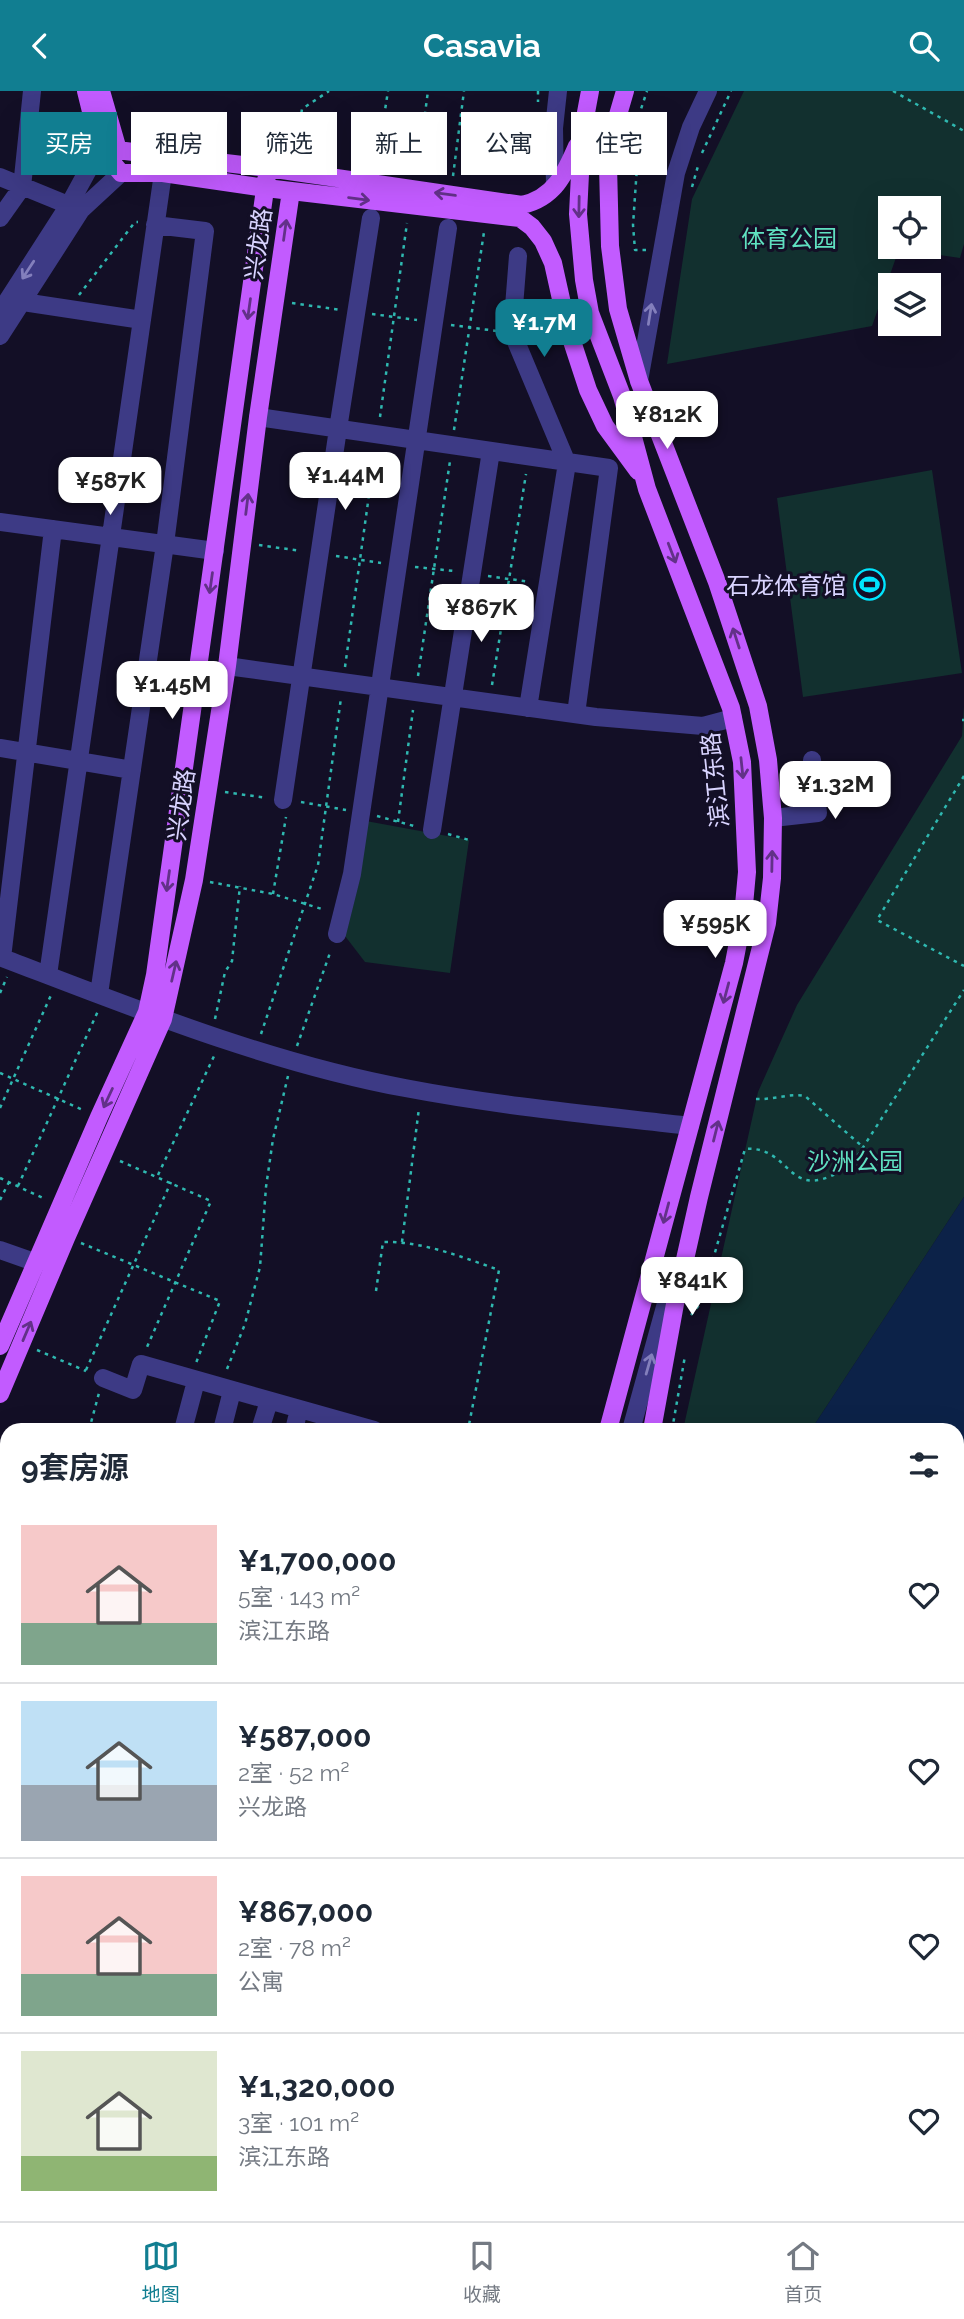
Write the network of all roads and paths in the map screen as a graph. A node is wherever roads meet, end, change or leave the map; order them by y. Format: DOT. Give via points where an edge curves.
graph roads {
  1 [pos="32,91"];
  2 [pos="86,91"];
  3 [pos="101,91"];
  4 [pos="329,91"];
  5 [pos="388,91"];
  6 [pos="428,91"];
  7 [pos="464,91"];
  8 [pos="558,91"];
  9 [pos="590,91"];
  10 [pos="625,91"];
  11 [pos="647,91"];
  12 [pos="708,91"];
  13 [pos="892,91"];
  14 [pos="94,112"];
  15 [pos="104,112"];
  16 [pos="302,112"];
  17 [pos="385,112"];
  18 [pos="425,112"];
  19 [pos="586,112"];
  20 [pos="964,131"];
  21 [pos="117,150"];
  22 [pos="571,162"];
  23 [pos="117,165"];
  24 [pos="241,165"];
  25 [pos="121,173"];
  26 [pos="131,173"];
  27 [pos="94,175"];
  28 [pos="163,175"];
  29 [pos="177,175"];
  30 [pos="267,175"];
  31 [pos="316,175"];
  32 [pos="580,175"];
  33 [pos="0,177"];
  34 [pos="453,180"];
  35 [pos="555,186"];
  36 [pos="22,187"];
  37 [pos="265,188"];
  38 [pos="291,191"];
  39 [pos="75,208"];
  40 [pos="0,218"];
  41 [pos="372,218"];
  42 [pos="407,223"];
  43 [pos="155,225"];
  44 [pos="448,228"];
  45 [pos="484,232"];
  46 [pos="635,250"];
  47 [pos="518,255"];
  48 [pos="275,301"];
  49 [pos="23,302"];
  50 [pos="68,309"];
  51 [pos="0,312"];
  52 [pos="356,312"];
  53 [pos="394,317"];
  54 [pos="142,320"];
  55 [pos="434,323"];
  56 [pos="469,328"];
  57 [pos="512,332"];
  58 [pos="0,336"];
  59 [pos="639,381"];
  60 [pos="258,417"];
  61 [pos="655,423"];
  62 [pos="338,429"];
  63 [pos="378,435"];
  64 [pos="417,440"];
  65 [pos="615,441"];
  66 [pos="452,446"];
  67 [pos="637,450"];
  68 [pos="491,451"];
  69 [pos="528,457"];
  70 [pos="567,463"];
  71 [pos="648,489"];
  72 [pos="0,522"];
  73 [pos="53,529"];
  74 [pos="112,537"];
  75 [pos="164,544"];
  76 [pos="215,551"];
  77 [pos="227,666"];
  78 [pos="302,676"];
  79 [pos="343,682"];
  80 [pos="379,687"];
  81 [pos="415,692"];
  82 [pos="453,697"];
  83 [pos="489,702"];
  84 [pos="528,708"];
  85 [pos="576,714"];
  86 [pos="733,718"];
  87 [pos="0,748"];
  88 [pos="27,752"];
  89 [pos="812,760"];
  90 [pos="79,761"];
  91 [pos="132,770"];
  92 [pos="964,776"];
  93 [pos="208,790"];
  94 [pos="285,800"];
  95 [pos="326,807"];
  96 [pos="360,813"];
  97 [pos="774,818"];
  98 [pos="398,821"];
  99 [pos="432,830"];
  100 [pos="469,840"];
  101 [pos="194,880"];
  102 [pos="240,886"];
  103 [pos="273,894"];
  104 [pos="304,904"];
  105 [pos="342,916"];
  106 [pos="337,934"];
  107 [pos="1,958"];
  108 [pos="964,966"];
  109 [pos="53,977"];
  110 [pos="964,990"];
  111 [pos="102,995"];
  112 [pos="155,1016"];
  113 [pos="216,1037"];
  114 [pos="256,1049"];
  115 [pos="292,1059"];
  116 [pos="0,1073"];
  117 [pos="13,1079"];
  118 [pos="421,1091"];
  119 [pos="58,1097"];
  120 [pos="756,1099"];
  121 [pos="0,1108"];
  122 [pos="99,1117"];
  123 [pos="690,1126"];
  124 [pos="864,1148"];
  125 [pos="104,1154"];
  126 [pos="158,1176"];
  127 [pos="0,1178"];
  128 [pos="9,1182"];
  129 [pos="170,1182"];
  130 [pos="18,1186"];
  131 [pos="699,1197"];
  132 [pos="0,1200"];
  133 [pos="61,1206"];
  134 [pos="66,1238"];
  135 [pos="402,1242"];
  136 [pos="0,1249"];
  137 [pos="37,1263"];
  138 [pos="134,1265"];
  139 [pos="175,1282"];
  140 [pos="376,1291"];
  141 [pos="689,1326"];
  142 [pos="21,1344"];
  143 [pos="0,1346"];
  144 [pos="685,1352"];
  145 [pos="141,1364"];
  146 [pos="86,1370"];
  147 [pos="103,1378"];
  148 [pos="193,1380"];
  149 [pos="226,1389"];
  150 [pos="0,1394"];
  151 [pos="268,1401"];
  152 [pos="299,1409"];
  153 [pos="91,1423"];
  154 [pos="184,1423"];
  155 [pos="223,1423"];
  156 [pos="262,1423"];
  157 [pos="296,1423"];
  158 [pos="331,1423"];
  159 [pos="469,1423"];
  160 [pos="610,1423"];
  161 [pos="633,1423"];
  162 [pos="653,1423"];
  163 [pos="673,1423"];
  1 -- 36 [label="street"];
  2 -- 14 [label="main road"];
  3 -- 15 [label="main road"];
  4 -- 16 [label="path"];
  5 -- 17 [label="path"];
  6 -- 18 [label="path"];
  7 -- 34 [label="path"];
  8 -- 35 [label="street"];
  9 -- 19 [label="main road, 滨江东路"];
  10 -- 59 [label="main road" via="608,165 610,246 618,309"];
  11 -- 46 [label="path" via="641,109"];
  59 -- 12 [label="street, one-way" via="676,173"];
  13 -- 20 [label="path"];
  21 -- 24 [label="main road"];
  22 -- 35 [label="main road"];
  23 -- 25 [label="main road"];
  25 -- 26 [label="main road"];
  25 -- 39 [label="street"];
  27 -- 39 [label="street"];
  28 -- 43 [label="street"];
  29 -- 37 [label="main road"];
  30 -- 37 [label="main road, 兴龙路"];
  35 -- 31 [label="main road, one-way" via="537,202 522,205"];
  32 -- 67 [label="main road, 滨江东路, one-way" via="578,214 590,313"];
  33 -- 36 [label="street"];
  36 -- 39 [label="street"];
  36 -- 40 [label="street"];
  37 -- 38 [label="main road"];
  37 -- 76 [label="main road, 兴龙路, one-way"];
  48 -- 38 [label="main road, 兴龙路, one-way"];
  38 -- 65 [label="main road, one-way" via="520,218 532,227 554,264 588,390"];
  39 -- 49 [label="street"];
  39 -- 51 [label="street, one-way"];
  41 -- 52 [label="street"];
  42 -- 53 [label="path"];
  43 -- 50 [label="path" via="135,222"];
  43 -- 54 [label="street"];
  43 -- 75 [label="street" via="205,231"];
  44 -- 55 [label="street"];
  45 -- 56 [label="path"];
  47 -- 57 [label="street"];
  48 -- 52 [label="path"];
  48 -- 60 [label="main road, 兴龙路"];
  49 -- 50 [label="street"];
  49 -- 58 [label="street"];
  50 -- 54 [label="street"];
  52 -- 53 [label="path"];
  52 -- 62 [label="street"];
  53 -- 55 [label="path"];
  53 -- 63 [label="path"];
  54 -- 74 [label="street"];
  55 -- 56 [label="path"];
  55 -- 64 [label="street"];
  56 -- 57 [label="path"];
  56 -- 66 [label="path"];
  57 -- 70 [label="street"];
  59 -- 61 [label="main road"];
  60 -- 62 [label="street"];
  77 -- 60 [label="main road, 兴龙路, one-way"];
  61 -- 67 [label="main road" via="651,439"];
  97 -- 61 [label="main road, one-way" via="758,706 717,582"];
  62 -- 63 [label="street"];
  62 -- 78 [label="street"];
  63 -- 64 [label="street"];
  63 -- 79 [label="path"];
  64 -- 66 [label="street"];
  64 -- 80 [label="street"];
  65 -- 67 [label="main road"];
  65 -- 71 [label="main road"];
  66 -- 68 [label="street"];
  66 -- 81 [label="path"];
  67 -- 71 [label="main road, 滨江东路"];
  68 -- 69 [label="street"];
  68 -- 82 [label="street"];
  69 -- 70 [label="street"];
  69 -- 83 [label="path"];
  70 -- 84 [label="street"];
  70 -- 85 [label="street" via="609,468"];
  71 -- 86 [label="main road, 滨江东路, one-way"];
  72 -- 73 [label="street"];
  73 -- 74 [label="street"];
  73 -- 88 [label="street"];
  74 -- 75 [label="street"];
  74 -- 90 [label="street"];
  75 -- 76 [label="street"];
  75 -- 91 [label="street"];
  76 -- 112 [label="main road, 兴龙路, one-way" via="155,975"];
  77 -- 78 [label="street"];
  77 -- 93 [label="main road, 兴龙路"];
  78 -- 79 [label="street"];
  78 -- 94 [label="street"];
  79 -- 80 [label="street"];
  79 -- 95 [label="path"];
  80 -- 81 [label="street"];
  80 -- 96 [label="street"];
  81 -- 82 [label="street"];
  81 -- 98 [label="path"];
  82 -- 83 [label="street"];
  82 -- 99 [label="street"];
  83 -- 84 [label="street"];
  84 -- 85 [label="street"];
  85 -- 86 [label="street" via="703,726"];
  86 -- 123 [label="main road, 滨江东路, one-way" via="746,812 743,916"];
  87 -- 88 [label="street"];
  88 -- 90 [label="street"];
  88 -- 107 [label="street"];
  89 -- 97 [label="street" via="818,813"];
  90 -- 91 [label="street"];
  90 -- 109 [label="street"];
  91 -- 111 [label="street"];
  92 -- 108 [label="path" via="877,920"];
  93 -- 94 [label="path"];
  93 -- 101 [label="main road, 兴龙路"];
  94 -- 95 [label="path"];
  94 -- 103 [label="path"];
  95 -- 96 [label="path"];
  95 -- 104 [label="path" via="318,865"];
  96 -- 98 [label="path"];
  96 -- 105 [label="street"];
  131 -- 97 [label="main road, one-way" via="768,923"];
  98 -- 99 [label="path"];
  99 -- 100 [label="path"];
  101 -- 102 [label="path"];
  112 -- 101 [label="main road, 兴龙路, one-way"];
  102 -- 103 [label="path"];
  102 -- 113 [label="path" via="232,961 225,972"];
  103 -- 104 [label="path"];
  104 -- 105 [label="path"];
  104 -- 114 [label="path"];
  105 -- 106 [label="street"];
  106 -- 115 [label="path"];
  107 -- 109 [label="street"];
  109 -- 111 [label="street"];
  109 -- 117 [label="path"];
  110 -- 124 [label="path"];
  111 -- 112 [label="street"];
  111 -- 119 [label="path"];
  112 -- 113 [label="street"];
  112 -- 122 [label="main road, 兴龙路, one-way"];
  112 -- 125 [label="main road, 兴龙路"];
  113 -- 114 [label="street"];
  113 -- 126 [label="path"];
  114 -- 115 [label="street"];
  115 -- 118 [label="street"];
  115 -- 149 [label="path" via="273,1139 260,1267"];
  116 -- 117 [label="path"];
  117 -- 119 [label="path"];
  117 -- 121 [label="path"];
  118 -- 123 [label="street"];
  118 -- 135 [label="path"];
  119 -- 122 [label="path"];
  119 -- 130 [label="path"];
  120 -- 124 [label="path" via="805,1096"];
  122 -- 133 [label="main road, 兴龙路"];
  123 -- 160 [label="main road, 滨江东路, one-way"];
  124 -- 141 [label="path" via="838,1174 809,1181 791,1174 759,1148 746,1149 700,1304"];
  125 -- 126 [label="path"];
  125 -- 134 [label="main road, 兴龙路"];
  126 -- 129 [label="path"];
  127 -- 128 [label="path"];
  128 -- 130 [label="path"];
  128 -- 132 [label="path"];
  129 -- 138 [label="path"];
  129 -- 139 [label="path" via="211,1201"];
  130 -- 133 [label="path"];
  161 -- 131 [label="street, one-way"];
  131 -- 162 [label="main road"];
  133 -- 137 [label="main road, 兴龙路"];
  134 -- 138 [label="path"];
  142 -- 134 [label="main road, 兴龙路, one-way"];
  135 -- 140 [label="path" via="383,1243"];
  135 -- 159 [label="path" via="499,1270"];
  136 -- 137 [label="street"];
  137 -- 143 [label="main road, 兴龙路"];
  138 -- 139 [label="path"];
  138 -- 146 [label="path"];
  139 -- 145 [label="path"];
  139 -- 148 [label="path" via="220,1301"];
  142 -- 146 [label="path"];
  142 -- 150 [label="main road, 兴龙路"];
  144 -- 163 [label="path"];
  145 -- 147 [label="street" via="133,1390"];
  145 -- 148 [label="street"];
  146 -- 147 [label="path"];
  147 -- 153 [label="path"];
  148 -- 149 [label="street"];
  148 -- 154 [label="street"];
  149 -- 151 [label="street"];
  149 -- 155 [label="street"];
  151 -- 152 [label="street"];
  151 -- 156 [label="street"];
  152 -- 157 [label="street"];
  152 -- 158 [label="street"];
}
